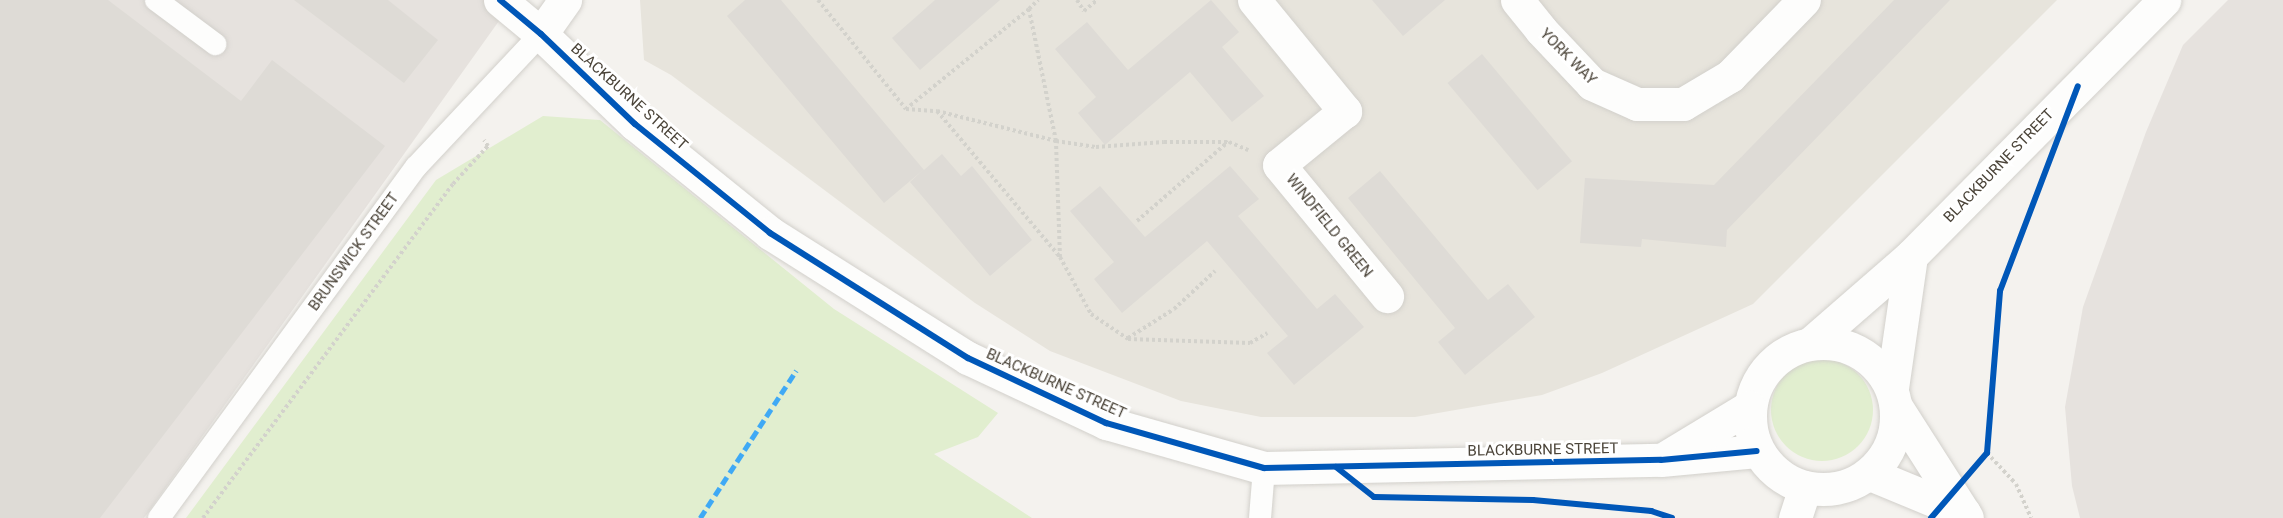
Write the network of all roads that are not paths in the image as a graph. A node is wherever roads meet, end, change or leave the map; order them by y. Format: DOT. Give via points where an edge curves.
graph roads {
  1 [pos="156,0"];
  2 [pos="500,0"];
  3 [pos="565,0"];
  4 [pos="1254,0"];
  5 [pos="1517,0"];
  6 [pos="1804,0"];
  7 [pos="2164,0"];
  8 [pos="542,34"];
  9 [pos="215,44"];
  10 [pos="1911,256"];
  11 [pos="1387,296"];
  12 [pos="1811,343"];
  13 [pos="1894,398"];
  14 [pos="1749,407"];
  15 [pos="1757,450"];
  16 [pos="1661,460"];
  17 [pos="1264,468"];
  18 [pos="1870,474"];
  19 [pos="1800,503"];
  20 [pos="1961,508"];
  21 [pos="159,518"];
  22 [pos="1260,518"];
  1 -- 9 [label="lane"];
  2 -- 8 [label="street, BLACKBURNE STREET"];
  3 -- 8 [label="street, BRUNSWICK STREET"];
  4 -- 11 [label="street, WINDFIELD GREEN" via="1345,111 1279,165"];
  5 -- 6 [label="street, YORK WAY" via="1592,84 1637,104 1683,104 1730,76"];
  7 -- 10 [label="street, BLACKBURNE STREET"];
  8 -- 17 [label="street, BLACKBURNE STREET" via="635,124 770,233 968,358 1106,423"];
  8 -- 21 [label="lane, BRUNSWICK STREET" via="416,167"];
  10 -- 12 [label="street, BLACKBURNE STREET"];
  10 -- 13 [label="street"];
  12 -- 13 [label="street" via="1837,343 1860,351 1878,366"];
  12 -- 14 [label="street" via="1787,351 1764,371"];
  13 -- 18 [label="street" via="1893,442"];
  13 -- 20 [label="street"];
  14 -- 15 [label="street" via="1749,426"];
  14 -- 16 [label="street, BLACKBURNE STREET"];
  15 -- 16 [label="street, BLACKBURNE STREET"];
  15 -- 19 [label="street"];
  16 -- 17 [label="street, BLACKBURNE STREET"];
  17 -- 22 [label="lane"];
  18 -- 19 [label="street"];
  18 -- 20 [label="street"];
}
